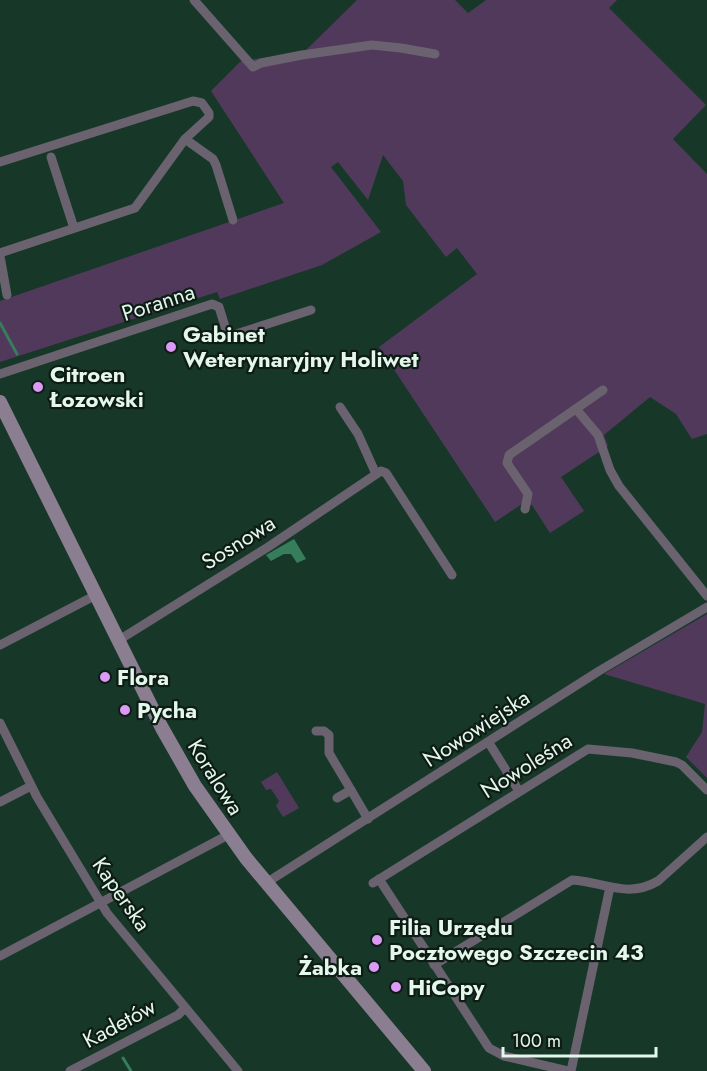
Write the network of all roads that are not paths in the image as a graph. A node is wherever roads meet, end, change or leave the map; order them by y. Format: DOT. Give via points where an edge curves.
graph roads {
  1 [pos="194,0"];
  2 [pos="435,54"];
  3 [pos="185,139"];
  4 [pos="51,157"];
  5 [pos="0,162"];
  6 [pos="233,220"];
  7 [pos="74,228"];
  8 [pos="0,254"];
  9 [pos="7,295"];
  10 [pos="311,310"];
  11 [pos="0,374"];
  12 [pos="603,390"];
  13 [pos="0,402"];
  14 [pos="340,407"];
  15 [pos="576,409"];
  16 [pos="376,474"];
  17 [pos="525,509"];
  18 [pos="452,575"];
  19 [pos="96,595"];
  20 [pos="707,596"];
  21 [pos="707,607"];
  22 [pos="118,640"];
  23 [pos="0,645"];
  24 [pos="0,723"];
  25 [pos="316,731"];
  26 [pos="489,743"];
  27 [pos="31,786"];
  28 [pos="351,790"];
  29 [pos="707,790"];
  30 [pos="519,791"];
  31 [pos="337,798"];
  32 [pos="0,802"];
  33 [pos="368,819"];
  34 [pos="228,835"];
  35 [pos="707,837"];
  36 [pos="266,883"];
  37 [pos="610,887"];
  38 [pos="100,903"];
  39 [pos="0,956"];
  40 [pos="434,965"];
  41 [pos="185,1008"];
  42 [pos="232,1069"];
  43 [pos="70,1071"];
  44 [pos="424,1071"];
  45 [pos="570,1071"];
  1 -- 2 [label="street" via="253,67 372,45"];
  3 -- 5 [label="street" via="209,117 207,108 198,101"];
  3 -- 6 [label="street" via="213,159"];
  3 -- 7 [label="street" via="135,208"];
  4 -- 7 [label="street"];
  7 -- 8 [label="street"];
  8 -- 9 [label="street"];
  10 -- 11 [label="street, Poranna" via="233,335 227,333 219,307 212,304"];
  12 -- 15 [label="street"];
  13 -- 19 [label="street, Koralowa"];
  14 -- 16 [label="street" via="358,434"];
  15 -- 17 [label="street" via="509,455 507,463 528,494"];
  15 -- 20 [label="street" via="598,435 619,486"];
  16 -- 18 [label="street" via="386,473"];
  16 -- 22 [label="street, Sosnowa"];
  19 -- 22 [label="street, Koralowa"];
  19 -- 23 [label="street"];
  21 -- 26 [label="street, Nowowiejska"];
  22 -- 34 [label="street, Koralowa" via="175,752"];
  24 -- 27 [label="street, Kaperska"];
  25 -- 28 [label="street" via="324,730 329,735 329,753"];
  26 -- 30 [label="street"];
  26 -- 33 [label="street, Nowowiejska"];
  27 -- 32 [label="street"];
  27 -- 38 [label="street, Kaperska"];
  28 -- 31 [label="street"];
  28 -- 33 [label="street"];
  29 -- 30 [label="street, Nowoleśna" via="676,762 593,748"];
  30 -- 40 [label="street, Nowoleśna" via="376,881"];
  33 -- 36 [label="street, Nowowiejska"];
  34 -- 36 [label="street, Koralowa"];
  34 -- 38 [label="street"];
  35 -- 37 [label="street" via="649,886 630,891"];
  36 -- 44 [label="street, Koralowa"];
  37 -- 40 [label="street" via="572,880"];
  37 -- 45 [label="street"];
  38 -- 39 [label="street"];
  38 -- 41 [label="street, Kaperska"];
  40 -- 45 [label="street" via="493,1052"];
  41 -- 42 [label="street, Kaperska"];
  41 -- 43 [label="street, Kadetów"];
}
